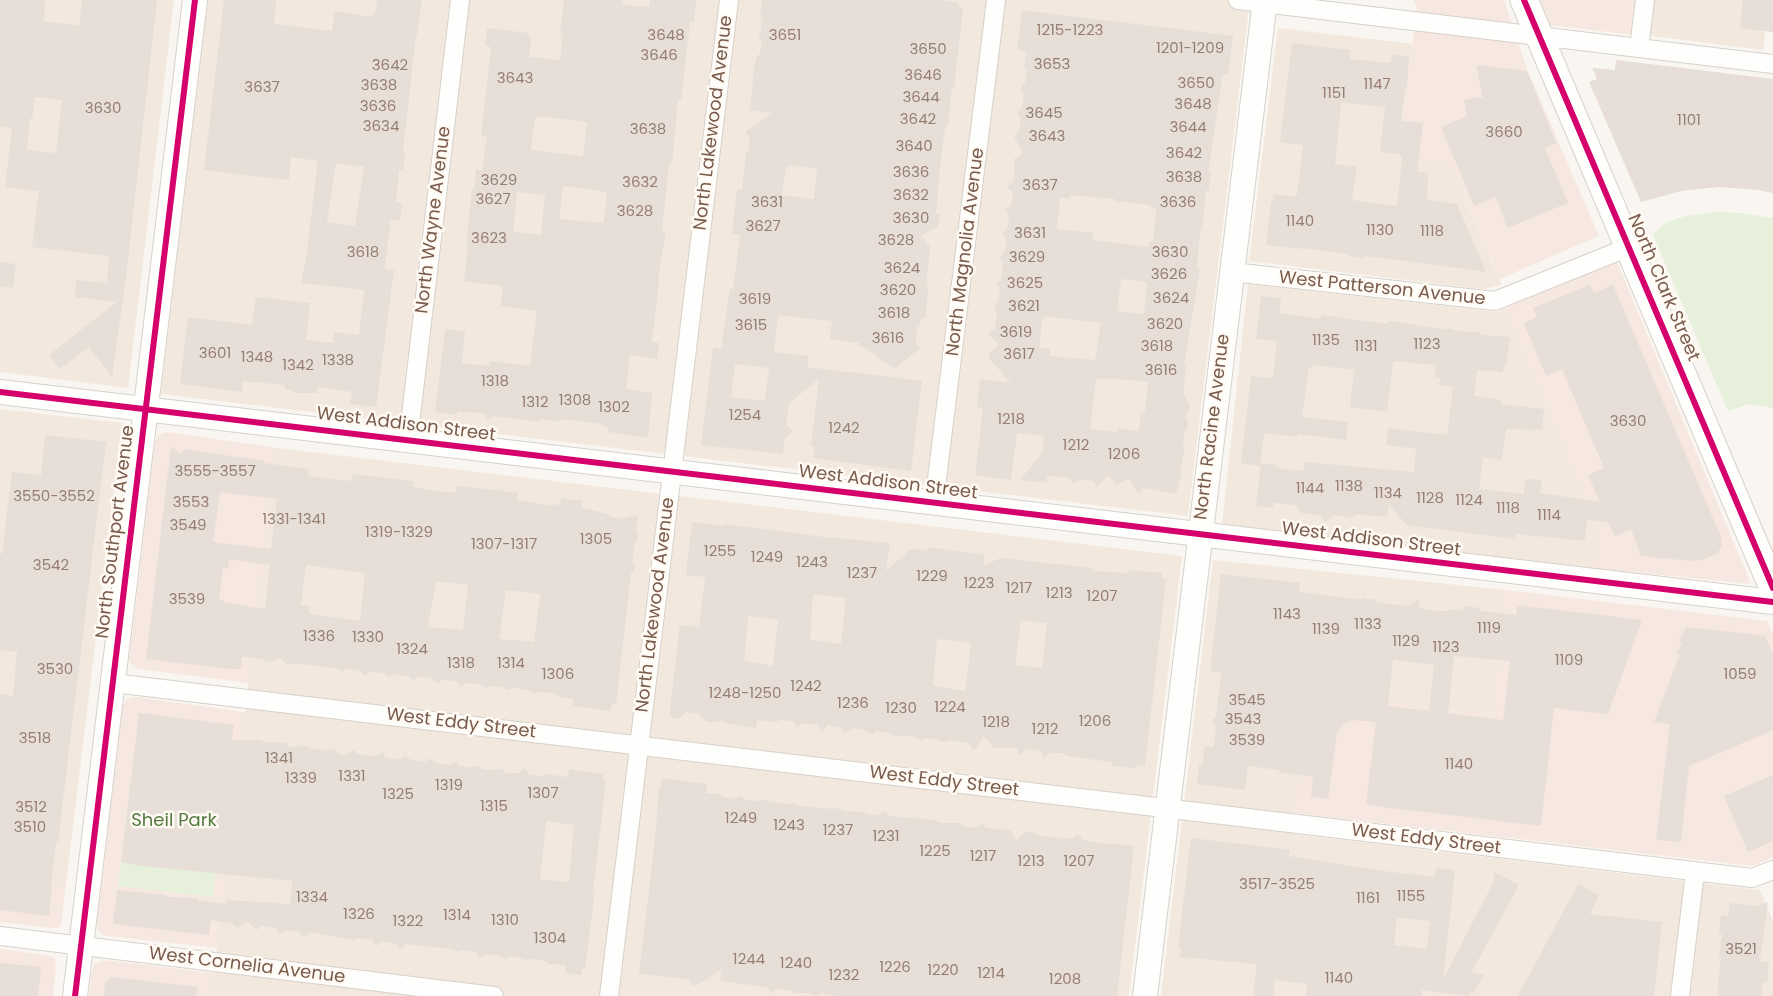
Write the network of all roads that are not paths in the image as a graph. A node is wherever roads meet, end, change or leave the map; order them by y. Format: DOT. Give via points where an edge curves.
graph roads {
  1 [pos="195,0"];
  2 [pos="460,0"];
  3 [pos="729,0"];
  4 [pos="996,0"];
  5 [pos="1238,0"];
  6 [pos="1524,0"];
  7 [pos="1645,0"];
  8 [pos="1264,2"];
  9 [pos="1539,36"];
  10 [pos="1639,48"];
  11 [pos="1773,64"];
  12 [pos="1629,247"];
  13 [pos="1232,272"];
  14 [pos="0,392"];
  15 [pos="146,410"];
  16 [pos="408,441"];
  17 [pos="672,472"];
  18 [pos="934,503"];
  19 [pos="1200,535"];
  20 [pos="1773,588"];
  21 [pos="1773,602"];
  22 [pos="113,683"];
  23 [pos="639,746"];
  24 [pos="1167,809"];
  25 [pos="1773,870"];
  26 [pos="1695,872"];
  27 [pos="0,936"];
  28 [pos="81,946"];
  29 [pos="75,996"];
  30 [pos="494,996"];
  31 [pos="609,996"];
  32 [pos="1145,996"];
  33 [pos="1680,996"];
  1 -- 15 [label="street, North Southport Avenue"];
  2 -- 16 [label="street, North Wayne Avenue"];
  3 -- 17 [label="street, North Lakewood Avenue"];
  4 -- 18 [label="street, North Magnolia Avenue"];
  5 -- 8 [label="street"];
  6 -- 9 [label="main road, North Clark Street"];
  7 -- 10 [label="street"];
  8 -- 9 [label="street"];
  8 -- 13 [label="street, North Racine Avenue"];
  9 -- 10 [label="street"];
  9 -- 12 [label="main road, North Clark Street"];
  10 -- 11 [label="street"];
  12 -- 13 [label="street, West Patterson Avenue" via="1496,301"];
  12 -- 20 [label="main road, North Clark Street"];
  13 -- 19 [label="street, North Racine Avenue"];
  14 -- 15 [label="street, West Addison Street"];
  15 -- 16 [label="street, West Addison Street"];
  15 -- 22 [label="street, North Southport Avenue"];
  16 -- 17 [label="street, West Addison Street"];
  17 -- 18 [label="street, West Addison Street"];
  17 -- 23 [label="street, North Lakewood Avenue"];
  18 -- 19 [label="street, West Addison Street"];
  19 -- 21 [label="street, West Addison Street"];
  19 -- 24 [label="street, North Racine Avenue"];
  22 -- 23 [label="street, West Eddy Street"];
  22 -- 28 [label="street, North Southport Avenue"];
  23 -- 24 [label="street, West Eddy Street"];
  23 -- 31 [label="street, North Lakewood Avenue"];
  24 -- 26 [label="street, West Eddy Street"];
  24 -- 32 [label="street, North Racine Avenue"];
  25 -- 26 [label="street, West Eddy Street" via="1752,878"];
  26 -- 33 [label="street"];
  27 -- 28 [label="street, West Cornelia Avenue"];
  28 -- 29 [label="street, North Southport Avenue"];
  28 -- 30 [label="street, West Cornelia Avenue"];
}
